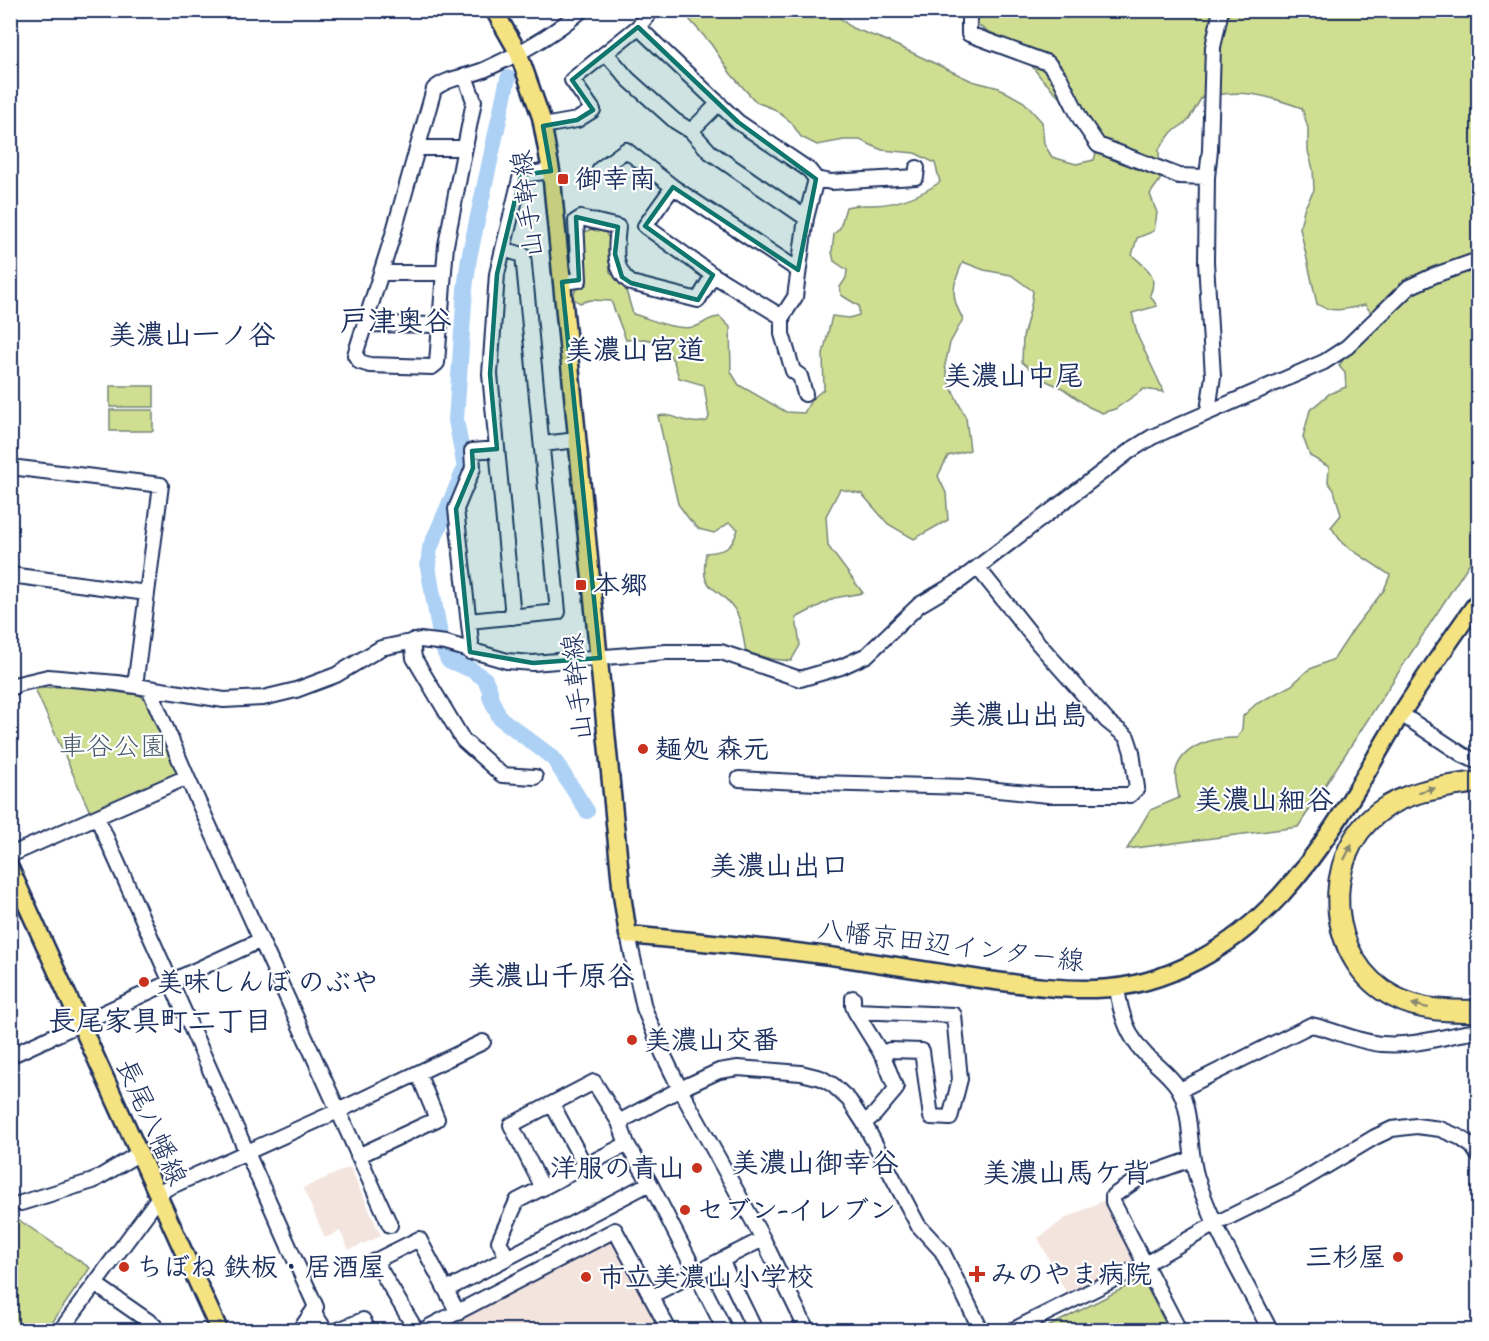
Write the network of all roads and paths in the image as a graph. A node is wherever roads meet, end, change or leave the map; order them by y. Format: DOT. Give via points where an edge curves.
graph roads {
  1 [pos="494,10"];
  2 [pos="582,10"];
  3 [pos="652,10"];
  4 [pos="969,10"];
  5 [pos="1221,10"];
  6 [pos="638,27"];
  7 [pos="519,51"];
  8 [pos="606,53"];
  9 [pos="465,76"];
  10 [pos="719,103"];
  11 [pos="543,126"];
  12 [pos="691,131"];
  13 [pos="418,148"];
  14 [pos="465,148"];
  15 [pos="917,168"];
  16 [pos="600,169"];
  17 [pos="551,171"];
  18 [pos="1206,177"];
  19 [pos="816,178"];
  20 [pos="673,187"];
  21 [pos="806,218"];
  22 [pos="503,249"];
  23 [pos="1479,260"];
  24 [pos="798,270"];
  25 [pos="381,273"];
  26 [pos="444,273"];
  27 [pos="713,275"];
  28 [pos="562,282"];
  29 [pos="782,317"];
  30 [pos="365,324"];
  31 [pos="440,325"];
  32 [pos="805,394"];
  33 [pos="1208,411"];
  34 [pos="577,440"];
  35 [pos="543,444"];
  36 [pos="497,449"];
  37 [pos="10,467"];
  38 [pos="978,568"];
  39 [pos="10,575"];
  40 [pos="147,593"];
  41 [pos="1477,606"];
  42 [pos="513,616"];
  43 [pos="469,621"];
  44 [pos="412,641"];
  45 [pos="470,651"];
  46 [pos="600,657"];
  47 [pos="135,686"];
  48 [pos="10,688"];
  49 [pos="149,688"];
  50 [pos="1401,714"];
  51 [pos="1479,762"];
  52 [pos="187,777"];
  53 [pos="535,777"];
  54 [pos="739,779"];
  55 [pos="1479,782"];
  56 [pos="97,818"];
  57 [pos="10,855"];
  58 [pos="10,868"];
  59 [pos="628,935"];
  60 [pos="261,940"];
  61 [pos="171,983"];
  62 [pos="1117,987"];
  63 [pos="1478,1011"];
  64 [pos="80,1024"];
  65 [pos="1479,1031"];
  66 [pos="483,1042"];
  67 [pos="881,1054"];
  68 [pos="10,1056"];
  69 [pos="418,1073"];
  70 [pos="680,1089"];
  71 [pos="1180,1090"];
  72 [pos="552,1104"];
  73 [pos="338,1111"];
  74 [pos="619,1122"];
  75 [pos="864,1123"];
  76 [pos="627,1144"];
  77 [pos="1476,1146"];
  78 [pos="247,1152"];
  79 [pos="138,1154"];
  80 [pos="358,1156"];
  81 [pos="1192,1159"];
  82 [pos="585,1166"];
  83 [pos="650,1183"];
  84 [pos="543,1188"];
  85 [pos="158,1197"];
  86 [pos="21,1203"];
  87 [pos="1215,1224"];
  88 [pos="390,1225"];
  89 [pos="763,1239"];
  90 [pos="507,1258"];
  91 [pos="720,1260"];
  92 [pos="1145,1264"];
  93 [pos="695,1274"];
  94 [pos="95,1284"];
  95 [pos="446,1290"];
  96 [pos="650,1296"];
  97 [pos="315,1309"];
  98 [pos="452,1321"];
  99 [pos="154,1325"];
  100 [pos="302,1329"];
  101 [pos="61,1330"];
  102 [pos="219,1330"];
  103 [pos="325,1330"];
  104 [pos="338,1330"];
  105 [pos="368,1330"];
  106 [pos="416,1330"];
  107 [pos="423,1330"];
  108 [pos="669,1330"];
  109 [pos="725,1330"];
  110 [pos="755,1330"];
  111 [pos="807,1330"];
  112 [pos="981,1330"];
  113 [pos="1013,1330"];
  114 [pos="1179,1330"];
  115 [pos="1270,1330"];
  1 -- 7 [label="main road, 山手幹線"];
  2 -- 7 [label="street"];
  3 -- 6 [label="street"];
  4 -- 18 [label="street" via="969,34 1048,63 1098,145 1179,176"];
  5 -- 18 [label="street" via="1213,47"];
  6 -- 8 [label="street"];
  6 -- 10 [label="street"];
  7 -- 9 [label="street"];
  7 -- 11 [label="main road, 山手幹線"];
  8 -- 11 [label="street" via="572,80 593,110 577,120"];
  8 -- 12 [label="street" via="628,79"];
  9 -- 13 [label="street" via="434,89"];
  9 -- 14 [label="street" via="474,101"];
  10 -- 12 [label="street"];
  10 -- 19 [label="street" via="738,122"];
  11 -- 17 [label="main road, 山手幹線"];
  12 -- 21 [label="street" via="710,152"];
  13 -- 14 [label="street"];
  13 -- 25 [label="street"];
  14 -- 26 [label="street"];
  15 -- 19 [label="street" via="916,177 831,182"];
  16 -- 20 [label="street" via="626,150"];
  17 -- 22 [label="street" via="521,175"];
  17 -- 28 [label="main road, 山手幹線"];
  18 -- 33 [label="street" via="1206,272 1213,376"];
  19 -- 21 [label="street"];
  20 -- 24 [label="street"];
  20 -- 27 [label="street" via="645,226"];
  21 -- 24 [label="street"];
  22 -- 35 [label="street" via="523,255"];
  22 -- 36 [label="street" via="497,274 489,374"];
  23 -- 33 [label="street" via="1408,287 1347,347 1324,362"];
  24 -- 29 [label="street" via="795,297"];
  25 -- 26 [label="street"];
  25 -- 30 [label="street"];
  26 -- 31 [label="street"];
  27 -- 28 [label="street" via="698,300 631,283 622,277 615,254 618,227 581,218 576,221 579,280"];
  27 -- 29 [label="street"];
  28 -- 34 [label="main road, 山手幹線"];
  29 -- 32 [label="street" via="782,334"];
  30 -- 31 [label="street"];
  30 -- 31 [label="street" via="355,354 360,362 432,367 437,363"];
  33 -- 38 [label="street" via="1131,450"];
  34 -- 35 [label="street"];
  34 -- 46 [label="main road, 山手幹線"];
  35 -- 42 [label="street" via="558,612"];
  36 -- 42 [label="street"];
  36 -- 43 [label="street" via="472,452 473,468 456,509"];
  37 -- 40 [label="street" via="161,485"];
  38 -- 46 [label="street" via="919,604 867,655 810,677 800,679 721,652"];
  38 -- 54 [label="street" via="1038,643 1107,721 1127,737 1137,788 1130,795 1048,795 967,786"];
  39 -- 40 [label="street"];
  40 -- 47 [label="street"];
  41 -- 50 [label="main road, 八幡京田辺インター線"];
  42 -- 43 [label="street"];
  43 -- 45 [label="street"];
  44 -- 45 [label="street" via="431,640"];
  44 -- 49 [label="street" via="381,648 336,675 263,698 224,700"];
  44 -- 53 [label="street" via="414,657 463,740 502,775"];
  45 -- 46 [label="street" via="533,663"];
  46 -- 59 [label="main road, 山手幹線"];
  47 -- 48 [label="street" via="48,677"];
  47 -- 49 [label="street"];
  49 -- 52 [label="street"];
  50 -- 51 [label="street"];
  50 -- 62 [label="main road, 八幡京田辺インター線" via="1341,815 1295,879 1255,921 1225,945 1190,964 1167,975"];
  52 -- 56 [label="street"];
  52 -- 60 [label="street"];
  63 -- 55 [label="highway, one-way" via="1439,1011 1414,1005 1373,982 1348,945 1338,904 1343,861 1353,841 1379,812 1420,791"];
  56 -- 57 [label="street"];
  56 -- 61 [label="street"];
  58 -- 64 [label="main road, 長尾八幡線"];
  59 -- 62 [label="main road, 八幡京田辺インター線" via="839,957 1040,987"];
  59 -- 70 [label="street, 山手幹線" via="644,1008"];
  60 -- 61 [label="street"];
  60 -- 73 [label="street"];
  61 -- 64 [label="street"];
  61 -- 78 [label="street"];
  62 -- 71 [label="street" via="1122,1014 1133,1038"];
  64 -- 68 [label="street"];
  64 -- 79 [label="main road, 長尾八幡線"];
  65 -- 71 [label="street" via="1398,1045 1362,1041 1311,1025"];
  66 -- 69 [label="street"];
  67 -- 67 [label="street" via="854,1004 954,1015 960,1080 950,1118 931,1117 922,1051 890,1050"];
  67 -- 75 [label="street" via="896,1089"];
  69 -- 73 [label="street"];
  69 -- 80 [label="street" via="437,1119"];
  70 -- 74 [label="street"];
  70 -- 75 [label="street" via="719,1071 738,1068 801,1073 833,1085"];
  70 -- 89 [label="street, 山手幹線"];
  71 -- 81 [label="street"];
  72 -- 74 [label="street" via="594,1082"];
  72 -- 82 [label="street"];
  72 -- 84 [label="street" via="511,1125"];
  73 -- 78 [label="street"];
  73 -- 80 [label="street"];
  74 -- 76 [label="street"];
  75 -- 112 [label="street" via="918,1225 942,1251"];
  76 -- 82 [label="street"];
  76 -- 83 [label="street"];
  77 -- 87 [label="street" via="1440,1129 1392,1129 1296,1184"];
  78 -- 85 [label="street" via="165,1189"];
  78 -- 97 [label="street"];
  79 -- 85 [label="main road, 長尾八幡線"];
  79 -- 86 [label="street" via="93,1181"];
  80 -- 88 [label="street"];
  81 -- 87 [label="street"];
  81 -- 92 [label="street" via="1141,1177 1113,1196"];
  82 -- 84 [label="street"];
  83 -- 90 [label="street"];
  83 -- 93 [label="street"];
  84 -- 90 [label="street" via="517,1201 499,1241"];
  85 -- 94 [label="street"];
  85 -- 102 [label="main road, 長尾八幡線"];
  87 -- 92 [label="street"];
  87 -- 115 [label="street"];
  89 -- 91 [label="street"];
  89 -- 111 [label="street, 山手幹線"];
  90 -- 95 [label="street"];
  91 -- 93 [label="street"];
  91 -- 110 [label="street"];
  92 -- 113 [label="street"];
  92 -- 114 [label="street"];
  93 -- 96 [label="street"];
  93 -- 109 [label="street"];
  94 -- 99 [label="street"];
  94 -- 101 [label="street"];
  95 -- 98 [label="street"];
  95 -- 106 [label="street" via="419,1239 375,1261"];
  96 -- 98 [label="street" via="615,1230"];
  96 -- 108 [label="street"];
  97 -- 100 [label="street"];
  97 -- 103 [label="street"];
  98 -- 107 [label="street"];
  104 -- 105 [label="street" via="363,1320"];
}
